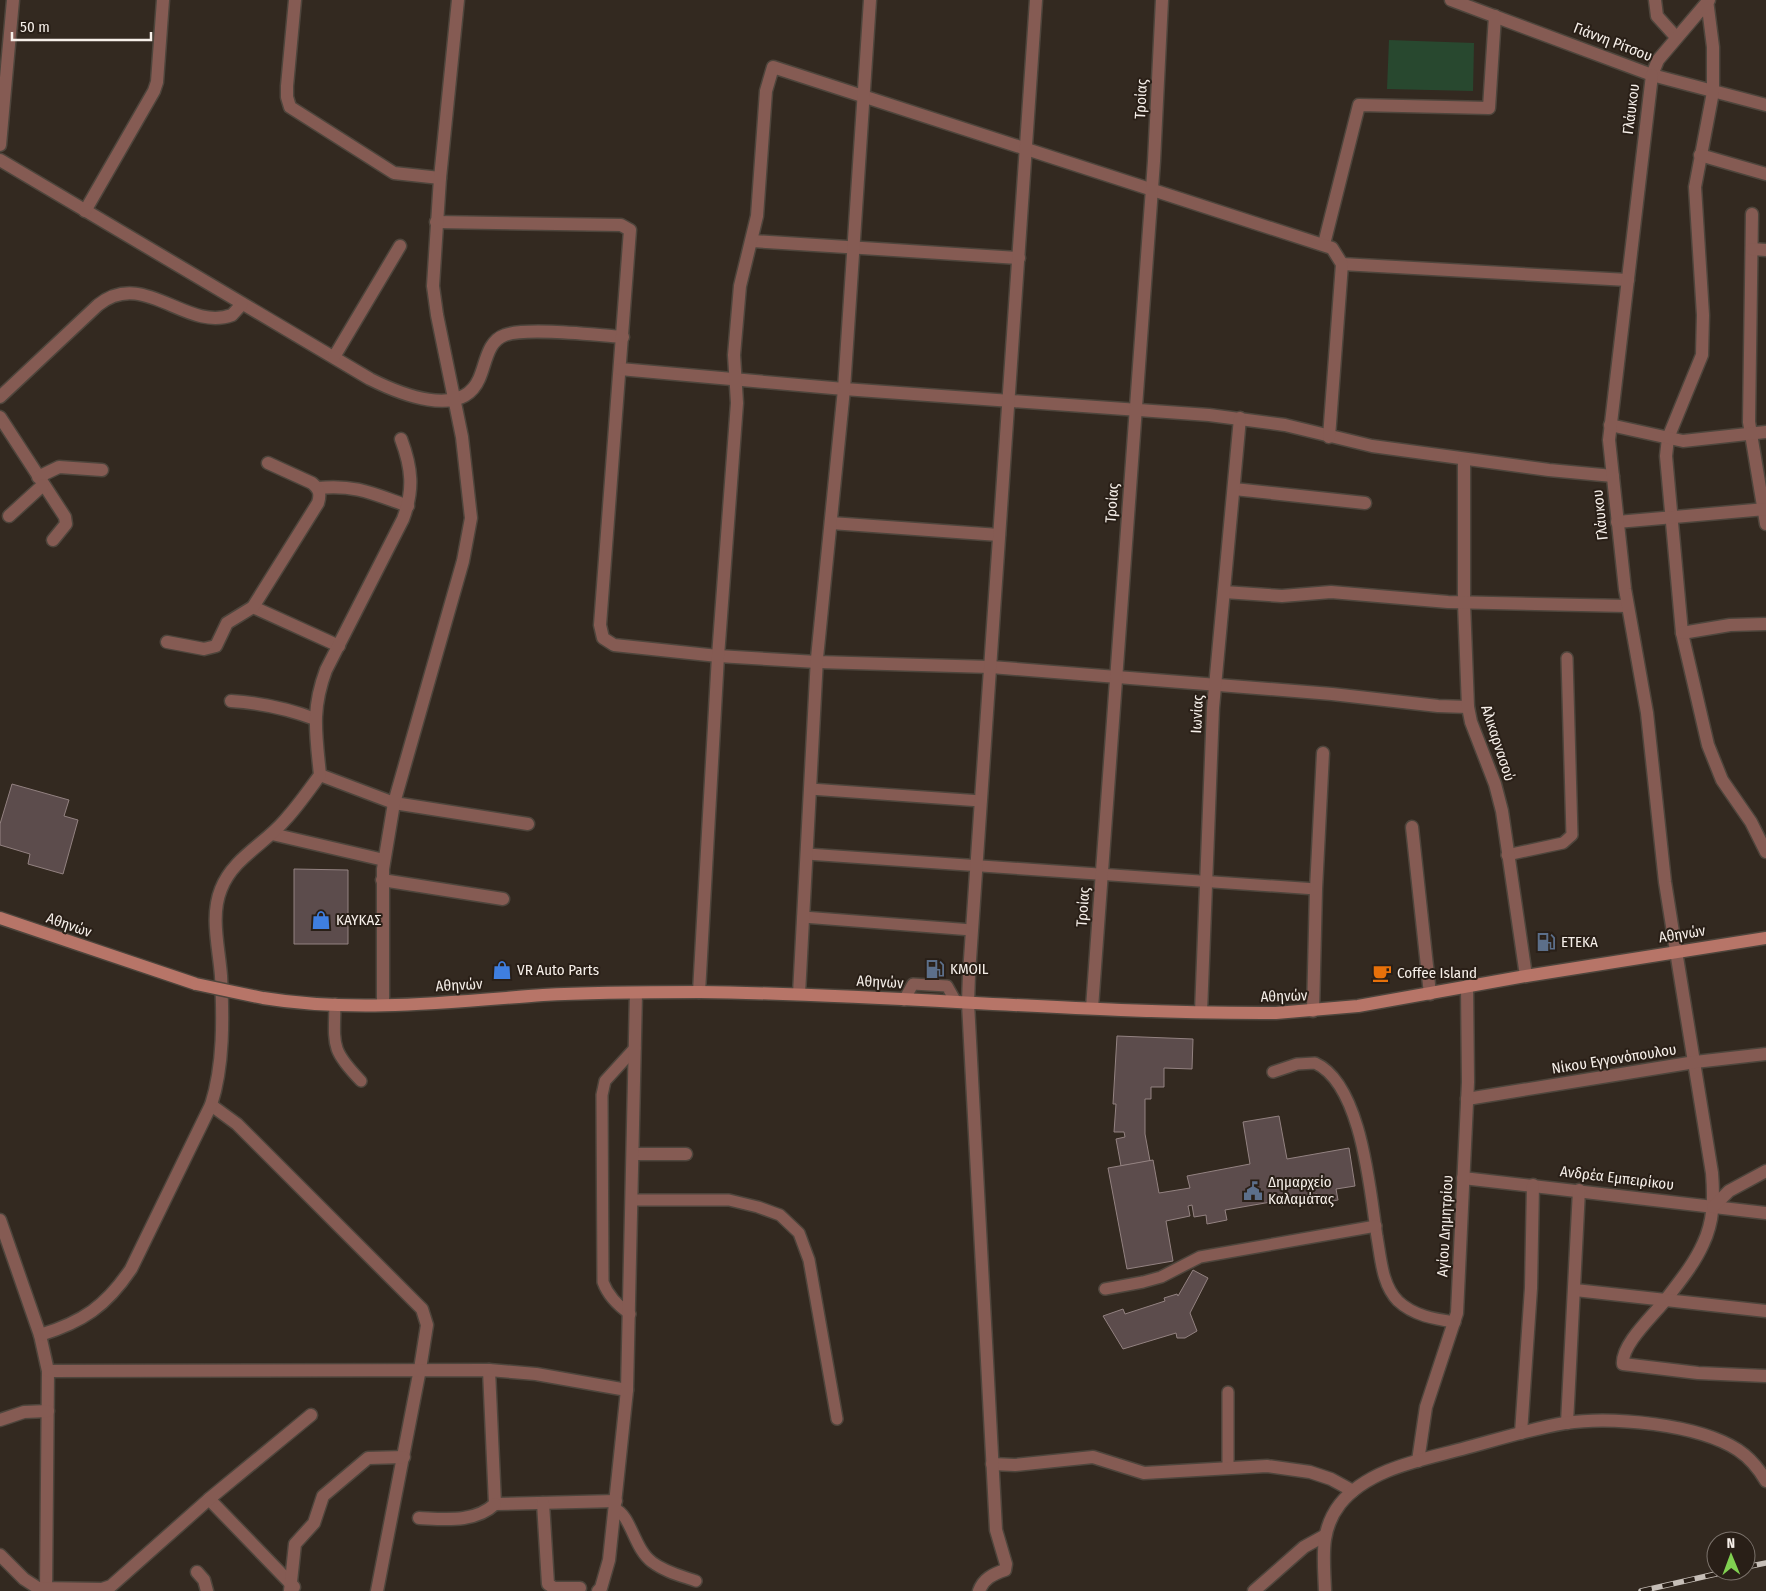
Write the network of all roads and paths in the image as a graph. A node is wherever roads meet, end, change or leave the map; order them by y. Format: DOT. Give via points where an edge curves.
graph roads {
  1 [pos="13,0"];
  2 [pos="163,0"];
  3 [pos="295,0"];
  4 [pos="458,0"];
  5 [pos="870,0"];
  6 [pos="1036,0"];
  7 [pos="1162,0"];
  8 [pos="1451,0"];
  9 [pos="1655,0"];
  10 [pos="1707,1"];
  11 [pos="1495,16"];
  12 [pos="1676,38"];
  13 [pos="1652,75"];
  14 [pos="1713,92"];
  15 [pos="862,96"];
  16 [pos="1766,105"];
  17 [pos="0,145"];
  18 [pos="1026,150"];
  19 [pos="1700,155"];
  20 [pos="0,160"];
  21 [pos="1766,174"];
  22 [pos="440,178"];
  23 [pos="1152,188"];
  24 [pos="85,211"];
  25 [pos="1752,214"];
  26 [pos="436,222"];
  27 [pos="752,241"];
  28 [pos="1324,244"];
  29 [pos="400,246"];
  30 [pos="852,248"];
  31 [pos="1752,249"];
  32 [pos="1766,250"];
  33 [pos="1020,258"];
  34 [pos="1342,264"];
  35 [pos="1628,280"];
  36 [pos="242,304"];
  37 [pos="623,337"];
  38 [pos="334,357"];
  39 [pos="620,370"];
  40 [pos="735,378"];
  41 [pos="844,389"];
  42 [pos="0,397"];
  43 [pos="1010,400"];
  44 [pos="456,401"];
  45 [pos="1135,409"];
  46 [pos="0,417"];
  47 [pos="1240,418"];
  48 [pos="1610,424"];
  49 [pos="1766,432"];
  50 [pos="1750,433"];
  51 [pos="1329,436"];
  52 [pos="1668,438"];
  53 [pos="401,439"];
  54 [pos="1464,459"];
  55 [pos="268,463"];
  56 [pos="102,470"];
  57 [pos="1613,476"];
  58 [pos="41,481"];
  59 [pos="318,488"];
  60 [pos="1234,489"];
  61 [pos="1365,503"];
  62 [pos="408,506"];
  63 [pos="1765,509"];
  64 [pos="9,516"];
  65 [pos="1671,516"];
  66 [pos="831,522"];
  67 [pos="1617,522"];
  68 [pos="1766,524"];
  69 [pos="1000,535"];
  70 [pos="53,540"];
  71 [pos="1224,592"];
  72 [pos="1464,603"];
  73 [pos="1627,606"];
  74 [pos="253,607"];
  75 [pos="1766,624"];
  76 [pos="1682,633"];
  77 [pos="167,642"];
  78 [pos="339,646"];
  79 [pos="718,656"];
  80 [pos="1567,658"];
  81 [pos="817,662"];
  82 [pos="991,667"];
  83 [pos="1116,677"];
  84 [pos="1214,685"];
  85 [pos="231,701"];
  86 [pos="1468,706"];
  87 [pos="315,719"];
  88 [pos="1323,753"];
  89 [pos="320,775"];
  90 [pos="810,789"];
  91 [pos="981,801"];
  92 [pos="394,803"];
  93 [pos="528,824"];
  94 [pos="1412,828"];
  95 [pos="272,834"];
  96 [pos="1766,852"];
  97 [pos="807,854"];
  98 [pos="1507,855"];
  99 [pos="384,860"];
  100 [pos="977,866"];
  101 [pos="1101,874"];
  102 [pos="382,880"];
  103 [pos="1205,881"];
  104 [pos="1316,889"];
  105 [pos="503,899"];
  106 [pos="803,917"];
  107 [pos="0,918"];
  108 [pos="972,930"];
  109 [pos="1766,938"];
  110 [pos="1676,951"];
  111 [pos="1526,976"];
  112 [pos="1467,986"];
  113 [pos="636,992"];
  114 [pos="699,992"];
  115 [pos="799,994"];
  116 [pos="1430,994"];
  117 [pos="962,1002"];
  118 [pos="335,1004"];
  119 [pos="383,1004"];
  120 [pos="1092,1008"];
  121 [pos="1313,1011"];
  122 [pos="1201,1012"];
  123 [pos="635,1048"];
  124 [pos="1766,1054"];
  125 [pos="1695,1062"];
  126 [pos="1273,1072"];
  127 [pos="361,1081"];
  128 [pos="1467,1099"];
  129 [pos="211,1105"];
  130 [pos="634,1154"];
  131 [pos="686,1154"];
  132 [pos="1766,1171"];
  133 [pos="1463,1178"];
  134 [pos="1533,1185"];
  135 [pos="1579,1190"];
  136 [pos="633,1200"];
  137 [pos="1713,1207"];
  138 [pos="1766,1213"];
  139 [pos="0,1220"];
  140 [pos="1376,1226"];
  141 [pos="1105,1289"];
  142 [pos="1575,1290"];
  143 [pos="1665,1301"];
  144 [pos="1766,1311"];
  145 [pos="630,1314"];
  146 [pos="1455,1322"];
  147 [pos="40,1335"];
  148 [pos="420,1369"];
  149 [pos="489,1370"];
  150 [pos="48,1371"];
  151 [pos="1766,1376"];
  152 [pos="627,1390"];
  153 [pos="1228,1392"];
  154 [pos="48,1411"];
  155 [pos="311,1415"];
  156 [pos="837,1419"];
  157 [pos="0,1420"];
  158 [pos="1567,1423"];
  159 [pos="1521,1434"];
  160 [pos="404,1457"];
  161 [pos="1418,1461"];
  162 [pos="992,1464"];
  163 [pos="1228,1467"];
  164 [pos="1766,1481"];
  165 [pos="1352,1490"];
  166 [pos="209,1499"];
  167 [pos="543,1502"];
  168 [pos="495,1504"];
  169 [pos="615,1505"];
  170 [pos="419,1518"];
  171 [pos="1324,1536"];
  172 [pos="0,1555"];
  173 [pos="197,1572"];
  174 [pos="696,1581"];
  175 [pos="580,1588"];
  176 [pos="293,1589"];
  177 [pos="41,1590"];
  178 [pos="207,1591"];
  179 [pos="376,1591"];
  180 [pos="598,1591"];
  181 [pos="979,1591"];
  182 [pos="1254,1591"];
  183 [pos="1326,1591"];
  1 -- 17 [label="street"];
  2 -- 24 [label="street" via="154,91"];
  3 -- 22 [label="street" via="287,92 290,107 394,173"];
  4 -- 22 [label="street"];
  5 -- 15 [label="street"];
  6 -- 18 [label="street"];
  7 -- 23 [label="street, Τροίας"];
  8 -- 11 [label="street, Γιάννη Ρίτσου"];
  9 -- 12 [label="street" via="1657,16"];
  10 -- 12 [label="street"];
  10 -- 14 [label="street" via="1713,47"];
  11 -- 13 [label="street, Γιάννη Ρίτσου"];
  11 -- 28 [label="street" via="1489,108 1359,105"];
  12 -- 13 [label="street" via="1658,60"];
  13 -- 14 [label="street, Γιάννη Ρίτσου"];
  13 -- 35 [label="street, Γλάυκου"];
  14 -- 16 [label="street, Γιάννη Ρίτσου"];
  14 -- 19 [label="street"];
  15 -- 18 [label="street"];
  15 -- 27 [label="street" via="773,66 766,91 757,216"];
  15 -- 30 [label="street"];
  18 -- 23 [label="street"];
  18 -- 33 [label="street"];
  19 -- 21 [label="street"];
  19 -- 52 [label="street" via="1695,196 1703,315 1702,355"];
  20 -- 24 [label="street"];
  22 -- 26 [label="street"];
  23 -- 28 [label="street"];
  23 -- 45 [label="street, Τροίας"];
  24 -- 36 [label="street"];
  25 -- 31 [label="street"];
  26 -- 37 [label="street" via="621,225 630,230"];
  26 -- 44 [label="street" via="434,296"];
  27 -- 30 [label="street"];
  27 -- 40 [label="street" via="740,286"];
  28 -- 34 [label="street" via="1334,250"];
  29 -- 38 [label="street"];
  30 -- 33 [label="street"];
  30 -- 41 [label="street"];
  31 -- 32 [label="street"];
  31 -- 50 [label="street"];
  33 -- 43 [label="street"];
  34 -- 35 [label="street"];
  34 -- 51 [label="street"];
  35 -- 48 [label="street, Γλάυκου"];
  36 -- 38 [label="street"];
  36 -- 42 [label="street" via="232,315 211,317 193,314 149,296 117,294 98,305"];
  37 -- 39 [label="street"];
  37 -- 44 [label="street" via="521,332 504,335 492,345 478,381 470,392"];
  38 -- 44 [label="street" via="400,393"];
  39 -- 40 [label="street"];
  39 -- 79 [label="street" via="600,625 604,638 614,645"];
  40 -- 41 [label="street"];
  40 -- 79 [label="street" via="737,403"];
  41 -- 43 [label="street"];
  41 -- 66 [label="street"];
  43 -- 45 [label="street"];
  43 -- 69 [label="street"];
  44 -- 92 [label="street" via="470,497 470,531 436,662"];
  45 -- 47 [label="street"];
  45 -- 83 [label="street, Τροίας"];
  46 -- 58 [label="street"];
  47 -- 51 [label="street"];
  47 -- 60 [label="street, Ιωνίας"];
  48 -- 52 [label="street"];
  48 -- 57 [label="street, Γλάυκου"];
  49 -- 50 [label="street"];
  50 -- 52 [label="street" via="1685,440"];
  50 -- 63 [label="street"];
  51 -- 54 [label="street" via="1372,446"];
  52 -- 65 [label="street" via="1666,456"];
  53 -- 62 [label="street" via="412,478"];
  54 -- 57 [label="street"];
  54 -- 72 [label="street, Αλικαρνασού"];
  55 -- 59 [label="street"];
  56 -- 58 [label="street" via="59,467"];
  57 -- 67 [label="street, Γλάυκου"];
  58 -- 64 [label="street"];
  58 -- 70 [label="street" via="66,520"];
  59 -- 62 [label="street" via="354,487"];
  59 -- 74 [label="street" via="318,503"];
  60 -- 61 [label="street"];
  60 -- 71 [label="street, Ιωνίας"];
  62 -- 78 [label="street"];
  63 -- 65 [label="street"];
  63 -- 68 [label="street"];
  65 -- 67 [label="street"];
  65 -- 76 [label="street"];
  66 -- 69 [label="street"];
  66 -- 81 [label="street"];
  67 -- 73 [label="street, Γλάυκου"];
  69 -- 82 [label="street"];
  71 -- 72 [label="street" via="1282,596 1331,592"];
  71 -- 84 [label="street, Ιωνίας"];
  72 -- 73 [label="street"];
  72 -- 86 [label="street, Αλικαρνασού"];
  73 -- 110 [label="street, Γλάυκου" via="1647,713 1665,882"];
  74 -- 77 [label="street" via="232,618 219,641 210,649"];
  74 -- 78 [label="street"];
  75 -- 76 [label="street" via="1730,625"];
  76 -- 96 [label="street" via="1714,764"];
  78 -- 87 [label="street" via="318,692"];
  79 -- 81 [label="street"];
  79 -- 114 [label="street"];
  80 -- 98 [label="lane" via="1572,835 1563,843"];
  81 -- 82 [label="street"];
  81 -- 90 [label="street"];
  82 -- 83 [label="street"];
  82 -- 91 [label="street"];
  83 -- 84 [label="street"];
  83 -- 101 [label="street, Τροίας"];
  84 -- 86 [label="street"];
  84 -- 103 [label="street, Ιωνίας"];
  85 -- 87 [label="street" via="286,708"];
  86 -- 98 [label="street, Αλικαρνασού" via="1499,798"];
  87 -- 89 [label="street"];
  88 -- 104 [label="street"];
  89 -- 92 [label="street"];
  89 -- 95 [label="street"];
  90 -- 91 [label="lane"];
  90 -- 97 [label="street"];
  91 -- 100 [label="street"];
  92 -- 93 [label="street"];
  92 -- 99 [label="street"];
  94 -- 116 [label="street"];
  95 -- 99 [label="street"];
  95 -- 129 [label="street" via="238,861 218,896 221,1030 217,1084"];
  97 -- 100 [label="lane"];
  97 -- 106 [label="street"];
  98 -- 111 [label="street, Αλικαρνασού"];
  99 -- 102 [label="street"];
  100 -- 101 [label="lane"];
  100 -- 108 [label="street"];
  101 -- 103 [label="lane"];
  101 -- 120 [label="street, Τροίας"];
  102 -- 105 [label="street"];
  102 -- 119 [label="street"];
  103 -- 104 [label="lane"];
  103 -- 122 [label="street, Ιωνίας"];
  104 -- 121 [label="street"];
  106 -- 108 [label="lane"];
  106 -- 115 [label="street"];
  107 -- 118 [label="main road, Αθηνών, bridge" via="196,984 263,998"];
  108 -- 117 [label="street"];
  109 -- 110 [label="main road, Αθηνών"];
  110 -- 111 [label="main road, Αθηνών"];
  110 -- 125 [label="street, Γλάυκου"];
  111 -- 112 [label="main road, Αθηνών"];
  112 -- 116 [label="main road, Αθηνών"];
  112 -- 128 [label="street, Αγίου Δημητρίου"];
  113 -- 114 [label="main road, Αθηνών"];
  113 -- 119 [label="main road, Αθηνών"];
  113 -- 123 [label="street"];
  114 -- 115 [label="main road, Αθηνών"];
  115 -- 117 [label="main road, Αθηνών"];
  116 -- 121 [label="main road, Αθηνών"];
  117 -- 120 [label="main road, Αθηνών"];
  117 -- 162 [label="street"];
  118 -- 119 [label="main road, Αθηνών"];
  118 -- 127 [label="lane" via="336,1050"];
  120 -- 122 [label="main road, Αθηνών"];
  121 -- 122 [label="main road, Αθηνών"];
  123 -- 130 [label="street"];
  123 -- 145 [label="lane" via="605,1081 602,1095 602,1282 606,1292"];
  124 -- 125 [label="street, Νίκου Εγγονόπουλου"];
  125 -- 128 [label="street, Νίκου Εγγονόπουλου"];
  125 -- 137 [label="street, Γλάυκου" via="1712,1173"];
  126 -- 140 [label="lane" via="1297,1064 1315,1063 1327,1071 1342,1089 1359,1133"];
  128 -- 133 [label="street, Αγίου Δημητρίου"];
  129 -- 147 [label="street" via="131,1269 118,1287 87,1316"];
  129 -- 148 [label="street" via="237,1124 422,1309 427,1325"];
  130 -- 131 [label="street"];
  130 -- 136 [label="street"];
  132 -- 137 [label="street" via="1729,1191"];
  133 -- 134 [label="street, Ανδρέα Εμπειρίκου"];
  133 -- 146 [label="street, Αγίου Δημητρίου"];
  134 -- 135 [label="street, Ανδρέα Εμπειρίκου"];
  134 -- 159 [label="street" via="1531,1288"];
  135 -- 137 [label="street, Ανδρέα Εμπειρίκου"];
  135 -- 142 [label="street"];
  136 -- 145 [label="street"];
  136 -- 156 [label="lane" via="729,1200 758,1206 780,1216 800,1233 809,1260"];
  137 -- 138 [label="street, Ανδρέα Εμπειρίκου"];
  137 -- 143 [label="street, Γλάυκου" via="1707,1234 1697,1255"];
  139 -- 147 [label="street"];
  140 -- 141 [label="lane" via="1200,1257 1152,1280"];
  140 -- 146 [label="lane" via="1386,1281 1398,1300 1419,1314"];
  142 -- 143 [label="street"];
  142 -- 158 [label="street"];
  143 -- 144 [label="street"];
  143 -- 151 [label="street, Γλάυκου" via="1631,1342 1623,1364 1698,1373"];
  145 -- 152 [label="street"];
  146 -- 161 [label="street, Αγίου Δημητρίου" via="1426,1407"];
  147 -- 150 [label="street"];
  148 -- 149 [label="street"];
  148 -- 150 [label="street"];
  148 -- 160 [label="street"];
  149 -- 152 [label="street" via="536,1374"];
  149 -- 168 [label="street"];
  150 -- 154 [label="street"];
  152 -- 169 [label="street"];
  153 -- 163 [label="lane"];
  154 -- 157 [label="street" via="24,1412"];
  154 -- 177 [label="street"];
  155 -- 166 [label="street"];
  158 -- 159 [label="street"];
  158 -- 164 [label="street" via="1618,1421 1704,1435 1740,1451"];
  159 -- 161 [label="street"];
  160 -- 176 [label="street" via="368,1458 323,1496 314,1523 295,1544"];
  160 -- 179 [label="street"];
  161 -- 165 [label="street" via="1370,1479"];
  162 -- 163 [label="street" via="1016,1465 1093,1457 1144,1472"];
  162 -- 181 [label="street" via="996,1530 1006,1564 1005,1570 991,1575 981,1584"];
  163 -- 165 [label="street" via="1267,1466 1303,1470"];
  165 -- 171 [label="street" via="1336,1511"];
  166 -- 176 [label="street"];
  166 -- 177 [label="street" via="111,1586"];
  167 -- 168 [label="street"];
  167 -- 169 [label="street"];
  167 -- 175 [label="street" via="548,1584 554,1588"];
  168 -- 170 [label="street" via="486,1512 459,1519"];
  169 -- 174 [label="lane" via="626,1517 635,1541 651,1562"];
  169 -- 180 [label="street" via="609,1560"];
  171 -- 182 [label="street" via="1291,1557"];
  171 -- 183 [label="street"];
  172 -- 177 [label="street" via="24,1579"];
  173 -- 178 [label="street"];
}
